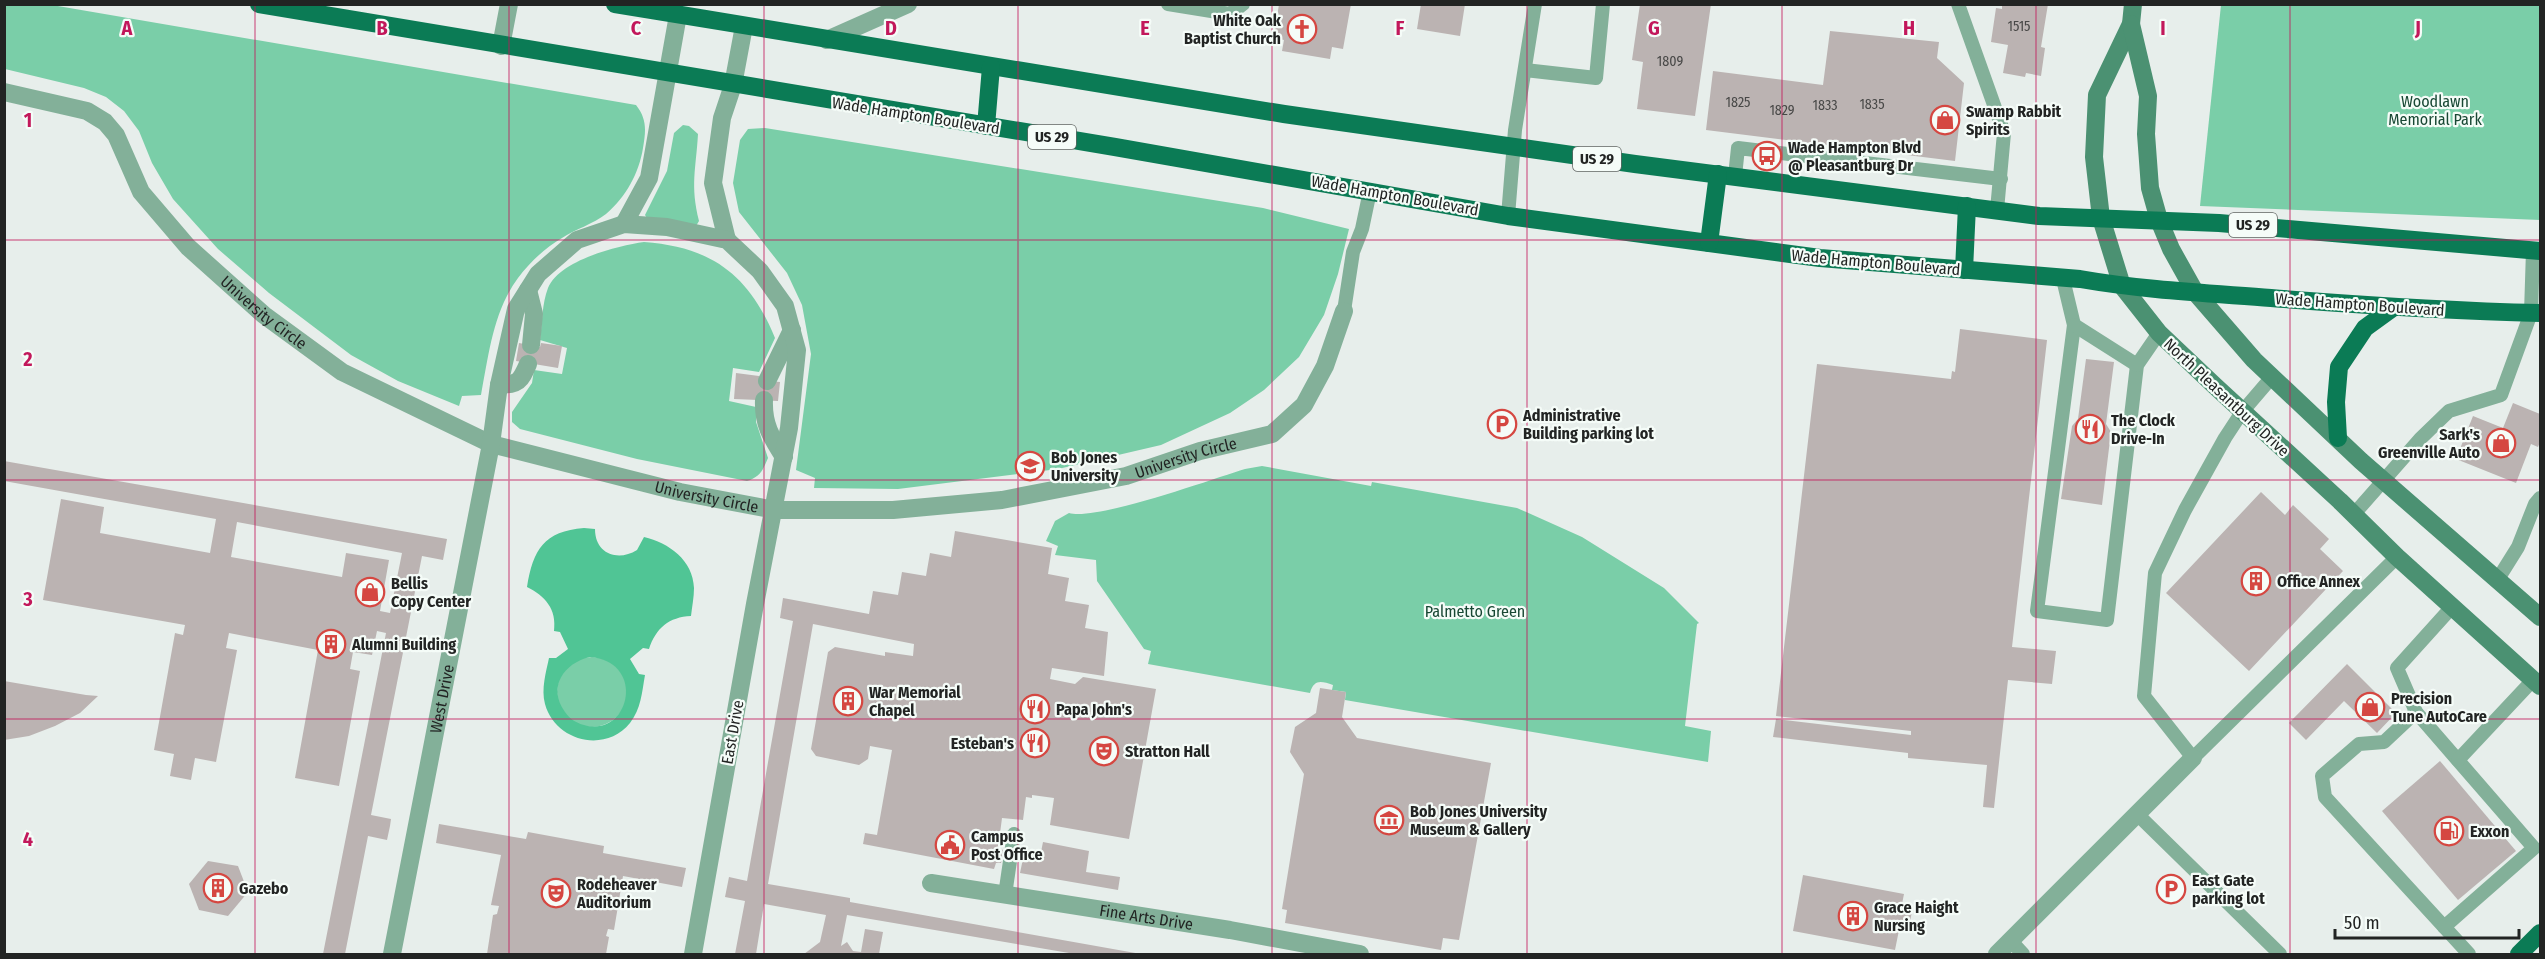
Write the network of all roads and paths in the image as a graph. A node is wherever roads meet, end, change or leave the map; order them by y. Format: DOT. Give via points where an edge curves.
graph roads {
  1 [pos="259,4"];
  2 [pos="509,4"];
  3 [pos="615,4"];
  4 [pos="908,4"];
  5 [pos="1168,4"];
  6 [pos="1244,4"];
  7 [pos="1535,4"];
  8 [pos="1603,4"];
  9 [pos="1958,4"];
  10 [pos="2133,4"];
  11 [pos="309,9"];
  12 [pos="678,15"];
  13 [pos="2131,24"];
  14 [pos="744,26"];
  15 [pos="827,40"];
  16 [pos="501,46"];
  17 [pos="991,67"];
  18 [pos="1525,70"];
  19 [pos="667,73"];
  20 [pos="733,85"];
  21 [pos="4,92"];
  22 [pos="986,126"];
  23 [pos="1514,147"];
  24 [pos="1726,175"];
  25 [pos="2001,179"];
  26 [pos="1370,191"];
  27 [pos="1967,206"];
  28 [pos="1996,210"];
  29 [pos="1509,216"];
  30 [pos="2101,218"];
  31 [pos="2158,220"];
  32 [pos="624,224"];
  33 [pos="727,240"];
  34 [pos="1709,243"];
  35 [pos="2537,251"];
  36 [pos="1964,270"];
  37 [pos="2062,279"];
  38 [pos="2122,286"];
  39 [pos="528,290"];
  40 [pos="2195,292"];
  41 [pos="2394,307"];
  42 [pos="1344,311"];
  43 [pos="2536,313"];
  44 [pos="2074,325"];
  45 [pos="792,330"];
  46 [pos="2159,333"];
  47 [pos="531,345"];
  48 [pos="528,364"];
  49 [pos="2137,365"];
  50 [pos="2272,377"];
  51 [pos="767,381"];
  52 [pos="499,385"];
  53 [pos="764,400"];
  54 [pos="2242,412"];
  55 [pos="2338,438"];
  56 [pos="491,444"];
  57 [pos="784,457"];
  58 [pos="2385,481"];
  59 [pos="2541,498"];
  60 [pos="775,510"];
  61 [pos="2354,514"];
  62 [pos="2397,557"];
  63 [pos="2498,579"];
  64 [pos="2452,607"];
  65 [pos="2541,617"];
  66 [pos="2537,683"];
  67 [pos="2416,712"];
  68 [pos="2193,758"];
  69 [pos="2458,760"];
  70 [pos="2137,814"];
  71 [pos="1014,834"];
  72 [pos="931,884"];
  73 [pos="1005,895"];
  74 [pos="2444,927"];
  75 [pos="2538,938"];
  76 [pos="2017,948"];
  77 [pos="392,954"];
  78 [pos="693,954"];
  79 [pos="1360,954"];
  80 [pos="1997,954"];
  81 [pos="2280,954"];
  82 [pos="2469,954"];
  83 [pos="2519,954"];
  1 -- 11 [label="main road, Wade Hampton Boulevard / US 29"];
  2 -- 16 [label="street"];
  3 -- 12 [label="main road, US 29"];
  4 -- 15 [label="street"];
  5 -- 6 [label="lane" via="1230,14"];
  7 -- 18 [label="lane"];
  8 -- 18 [label="lane" via="1596,78"];
  9 -- 25 [label="lane" via="2004,133"];
  10 -- 13 [label="main road, North Pleasantburg Drive"];
  11 -- 16 [label="main road, Wade Hampton Boulevard / US 29"];
  12 -- 14 [label="main road, US 29"];
  12 -- 19 [label="street"];
  13 -- 30 [label="main road, North Pleasantburg Drive" via="2097,95 2094,157"];
  13 -- 31 [label="main road, North Pleasantburg Drive" via="2148,96 2150,188"];
  14 -- 15 [label="main road, US 29"];
  14 -- 20 [label="street"];
  15 -- 17 [label="main road, US 29"];
  16 -- 19 [label="main road, Wade Hampton Boulevard / US 29"];
  17 -- 22 [label="main road"];
  17 -- 23 [label="main road, US 29"];
  18 -- 23 [label="lane"];
  19 -- 20 [label="main road, Wade Hampton Boulevard / US 29"];
  19 -- 32 [label="street" via="649,178"];
  20 -- 22 [label="main road, Wade Hampton Boulevard / US 29"];
  20 -- 33 [label="street" via="722,118 713,183"];
  21 -- 56 [label="street, University Circle" via="87,111 105,122 116,135 141,192 188,247 264,315 342,372"];
  22 -- 26 [label="main road, Wade Hampton Boulevard / US 29"];
  23 -- 24 [label="main road, US 29"];
  23 -- 29 [label="lane"];
  24 -- 25 [label="lane" via="1738,148"];
  24 -- 27 [label="main road, US 29"];
  24 -- 34 [label="main road"];
  25 -- 28 [label="lane"];
  26 -- 29 [label="main road, Wade Hampton Boulevard / US 29"];
  26 -- 42 [label="lane, University Circle" via="1353,252"];
  27 -- 28 [label="main road, US 29"];
  27 -- 36 [label="main road"];
  28 -- 30 [label="main road, US 29"];
  29 -- 34 [label="main road, Wade Hampton Boulevard / US 29"];
  30 -- 31 [label="main road, US 29"];
  30 -- 38 [label="main road, North Pleasantburg Drive"];
  31 -- 35 [label="main road, US 29"];
  31 -- 40 [label="main road, North Pleasantburg Drive"];
  32 -- 33 [label="street" via="667,227"];
  32 -- 39 [label="street, West Drive" via="578,240 538,274"];
  33 -- 45 [label="street, East Drive" via="760,270 785,306"];
  34 -- 36 [label="main road, Wade Hampton Boulevard / US 29" via="1820,258"];
  35 -- 43 [label="lane"];
  36 -- 37 [label="main road, Wade Hampton Boulevard / US 29"];
  37 -- 38 [label="main road, Wade Hampton Boulevard / US 29"];
  37 -- 44 [label="lane"];
  38 -- 40 [label="main road, Wade Hampton Boulevard / US 29"];
  38 -- 46 [label="main road, North Pleasantburg Drive"];
  39 -- 47 [label="street" via="534,314"];
  39 -- 52 [label="street, West Drive" via="516,309"];
  40 -- 41 [label="main road, Wade Hampton Boulevard / US 29"];
  40 -- 50 [label="main road, North Pleasantburg Drive"];
  41 -- 43 [label="main road, Wade Hampton Boulevard / US 29"];
  41 -- 55 [label="main road" via="2365,328 2339,367"];
  42 -- 60 [label="street, University Circle" via="1325,366 1304,405 1272,434 1200,451 1126,476 1002,500 893,510"];
  43 -- 58 [label="lane" via="2500,395 2449,411"];
  44 -- 49 [label="lane"];
  44 -- 49 [label="lane" via="2037,611 2107,620"];
  45 -- 51 [label="street"];
  45 -- 57 [label="street, East Drive" via="797,350"];
  46 -- 49 [label="lane"];
  46 -- 54 [label="main road, North Pleasantburg Drive"];
  48 -- 52 [label="street" via="522,378 514,384"];
  50 -- 54 [label="lane"];
  50 -- 55 [label="main road, North Pleasantburg Drive"];
  52 -- 56 [label="street, West Drive"];
  53 -- 57 [label="street" via="768,432"];
  54 -- 61 [label="main road, North Pleasantburg Drive"];
  54 -- 68 [label="lane" via="2185,510 2155,573 2145,696"];
  55 -- 58 [label="main road, North Pleasantburg Drive"];
  56 -- 60 [label="street, University Circle" via="680,492"];
  56 -- 77 [label="street, West Drive"];
  57 -- 60 [label="street, East Drive"];
  58 -- 61 [label="lane"];
  58 -- 63 [label="main road, North Pleasantburg Drive"];
  59 -- 63 [label="lane"];
  60 -- 78 [label="street, East Drive"];
  61 -- 62 [label="main road, North Pleasantburg Drive"];
  62 -- 64 [label="main road, North Pleasantburg Drive"];
  62 -- 68 [label="lane"];
  63 -- 65 [label="main road, North Pleasantburg Drive"];
  64 -- 66 [label="main road, North Pleasantburg Drive"];
  64 -- 67 [label="lane" via="2397,668"];
  66 -- 69 [label="lane"];
  67 -- 69 [label="lane"];
  67 -- 74 [label="lane" via="2384,742 2359,744 2322,776 2325,797"];
  68 -- 70 [label="street"];
  69 -- 74 [label="lane" via="2534,848"];
  70 -- 76 [label="street"];
  70 -- 81 [label="lane"];
  71 -- 73 [label="lane"];
  72 -- 73 [label="street, Fine Arts Drive"];
  73 -- 79 [label="street, Fine Arts Drive"];
  74 -- 82 [label="lane"];
  75 -- 83 [label="main road"];
  76 -- 80 [label="street"];
}
